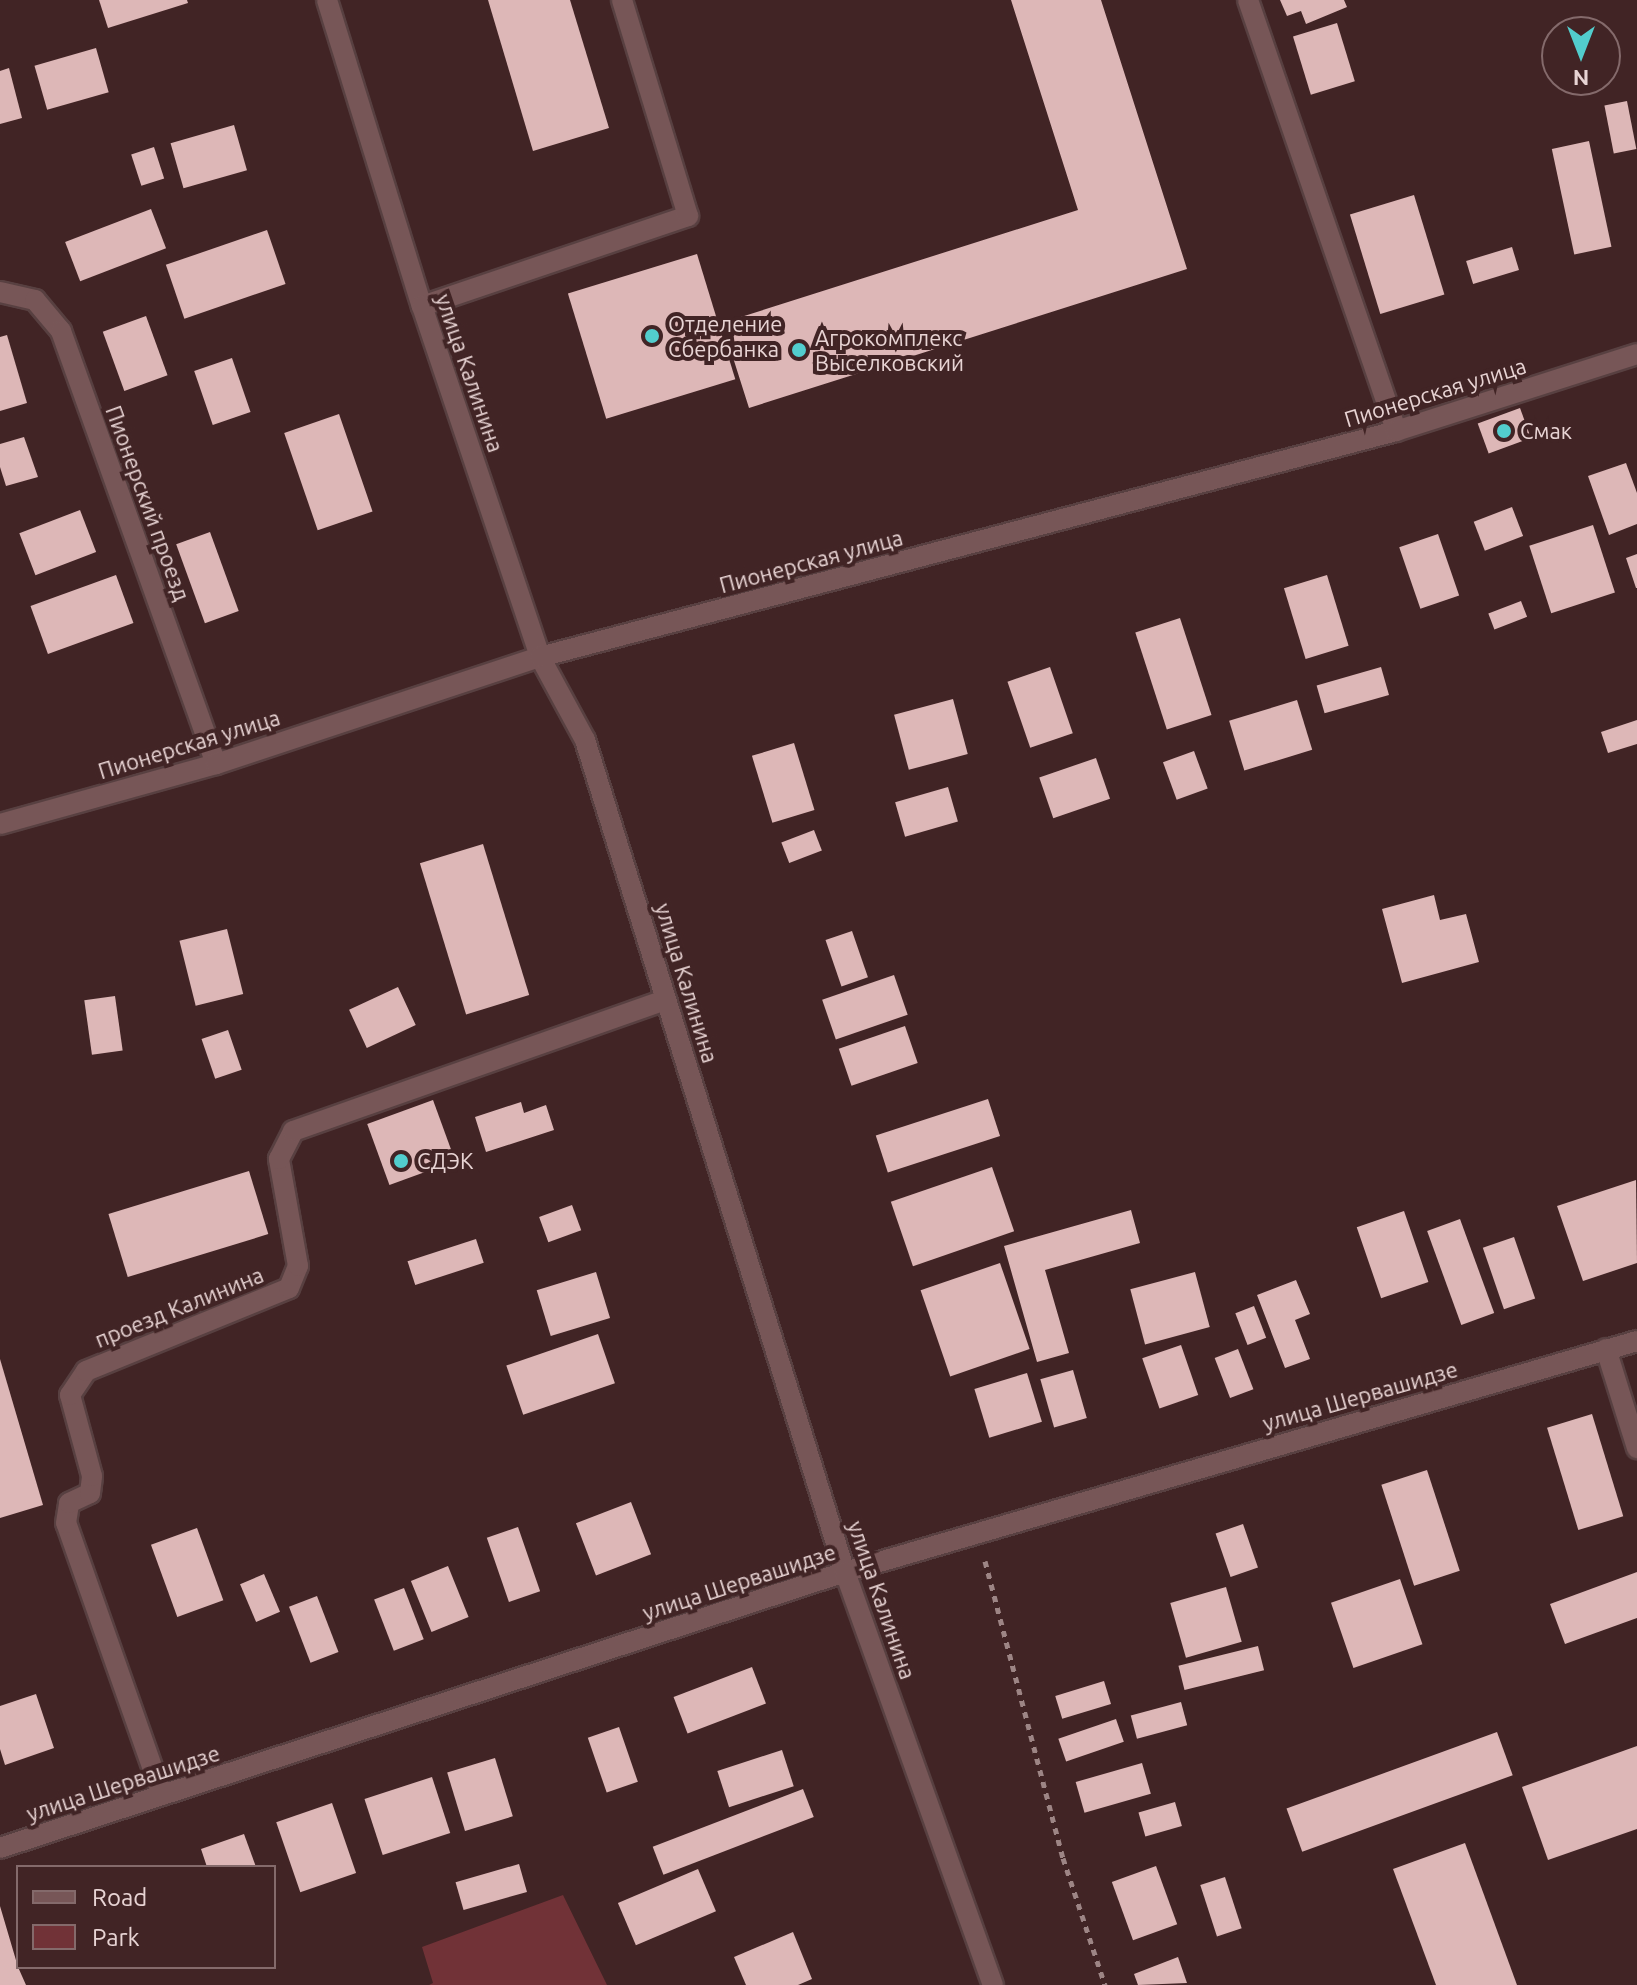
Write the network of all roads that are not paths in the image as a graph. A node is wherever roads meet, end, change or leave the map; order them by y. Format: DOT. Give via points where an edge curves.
graph roads {
  1 [pos="327,0"];
  2 [pos="622,0"];
  3 [pos="1248,0"];
  4 [pos="0,292"];
  5 [pos="422,306"];
  6 [pos="1637,354"];
  7 [pos="1396,431"];
  8 [pos="540,657"];
  9 [pos="216,764"];
  10 [pos="0,824"];
  11 [pos="666,1000"];
  12 [pos="1637,1341"];
  13 [pos="1606,1349"];
  14 [pos="1637,1448"];
  15 [pos="845,1572"];
  16 [pos="162,1795"];
  17 [pos="0,1848"];
  18 [pos="993,1985"];
  1 -- 5 [label="street, улица Калинина"];
  2 -- 5 [label="street" via="688,216"];
  3 -- 7 [label="street"];
  4 -- 9 [label="street, Пионерский проезд" via="35,300 61,331"];
  5 -- 8 [label="street, улица Калинина"];
  6 -- 7 [label="street, Пионерская улица"];
  7 -- 8 [label="street, Пионерская улица"];
  8 -- 9 [label="street, Пионерская улица"];
  8 -- 11 [label="street, улица Калинина" via="585,740"];
  9 -- 10 [label="street, Пионерская улица"];
  11 -- 15 [label="street, улица Калинина"];
  11 -- 16 [label="street, проезд Калинина" via="293,1131 279,1159 298,1266 289,1288 86,1371 70,1395 92,1476 90,1493 69,1503 66,1523"];
  12 -- 13 [label="street, улица Шервашидзе"];
  13 -- 14 [label="street"];
  13 -- 15 [label="street, улица Шервашидзе"];
  15 -- 16 [label="street, улица Шервашидзе"];
  15 -- 18 [label="street, улица Калинина"];
  16 -- 17 [label="street, улица Шервашидзе"];
}
